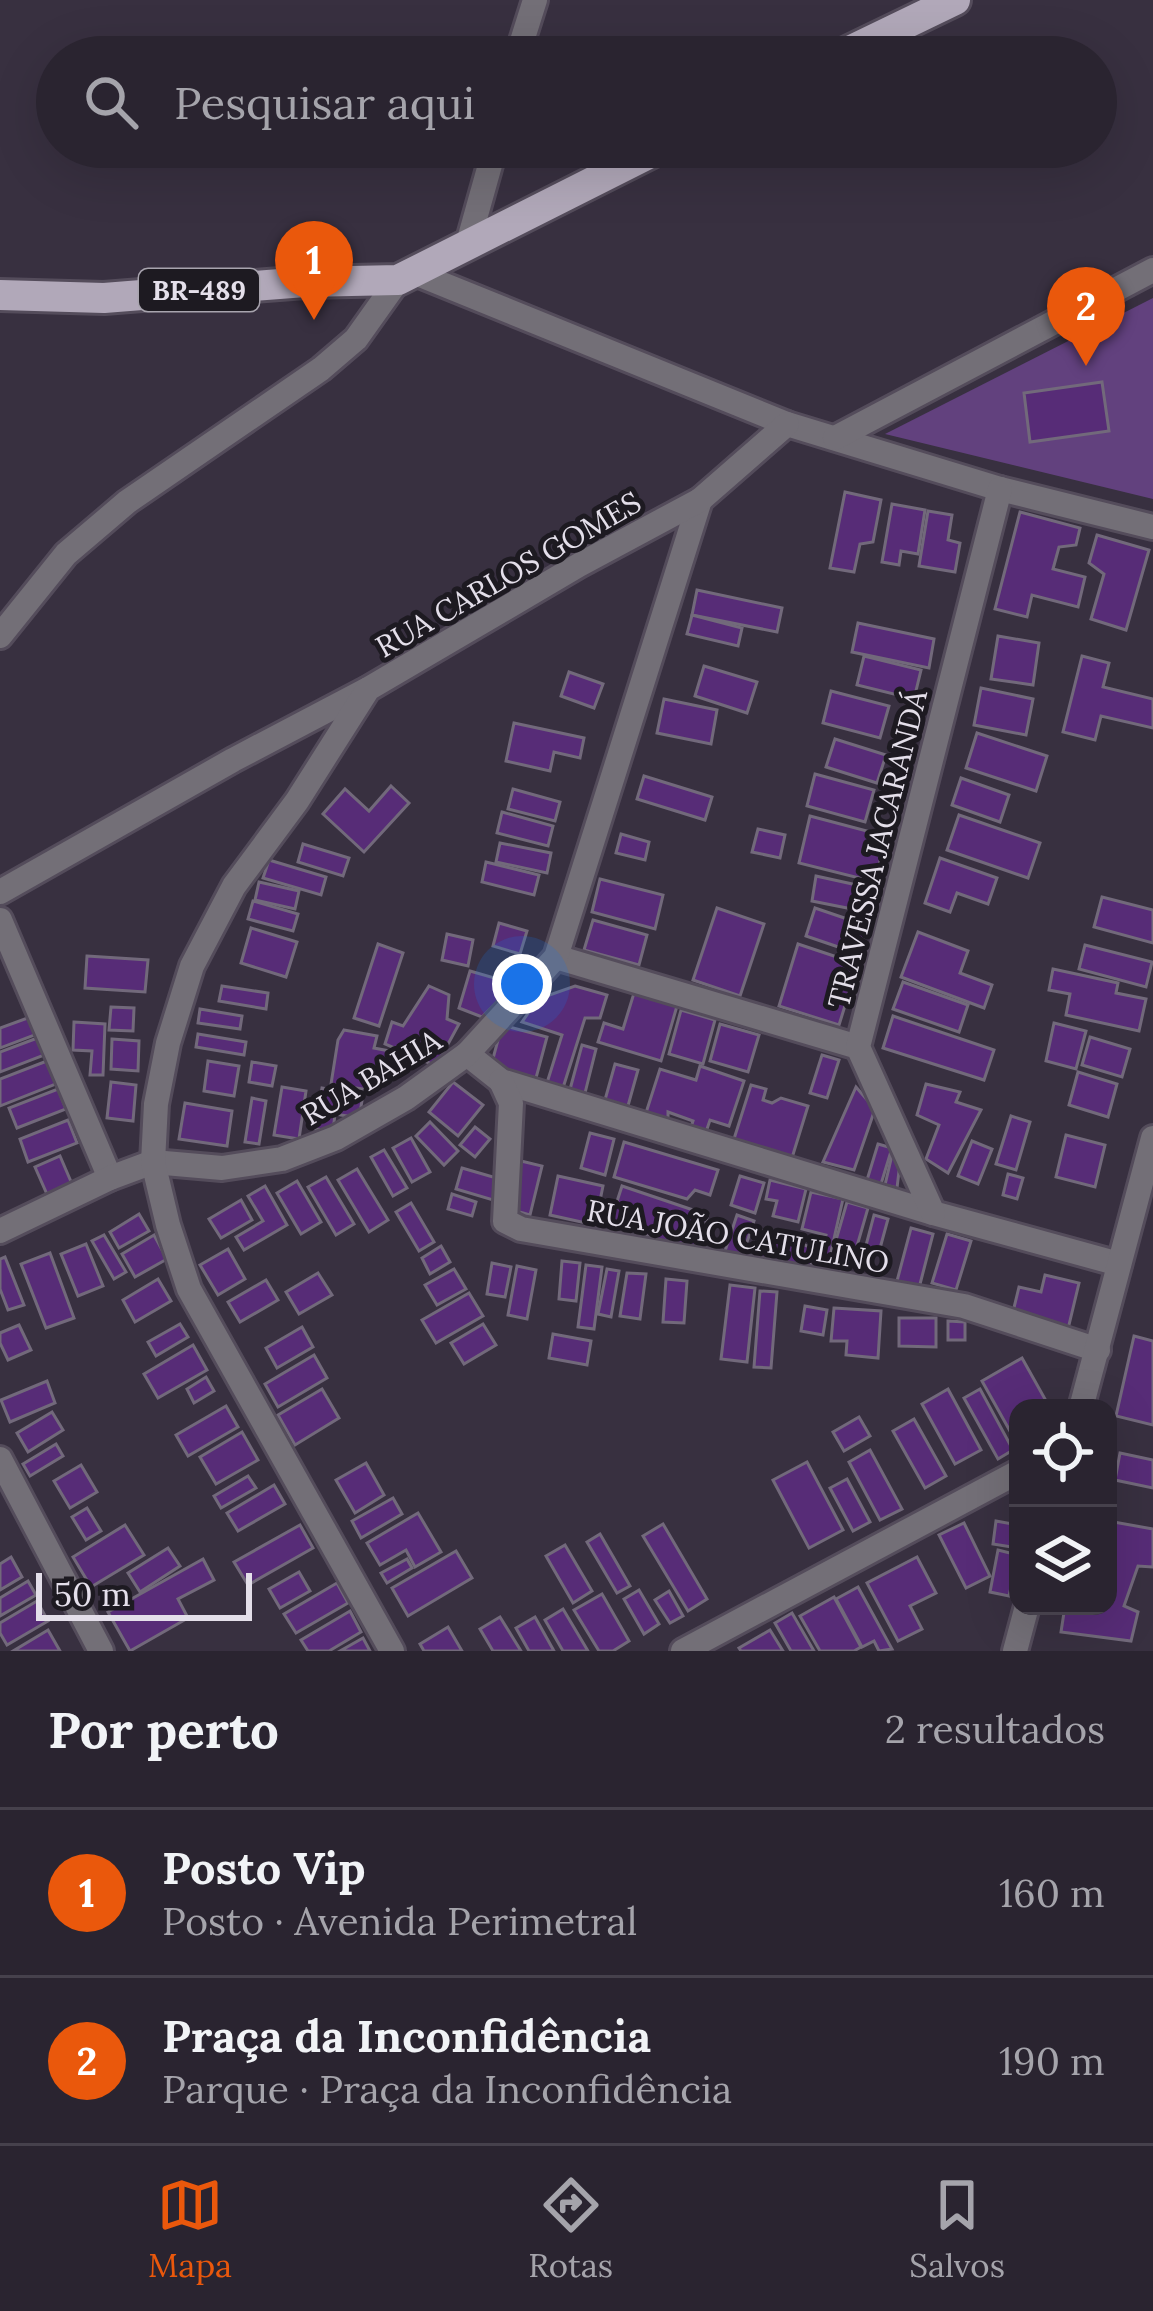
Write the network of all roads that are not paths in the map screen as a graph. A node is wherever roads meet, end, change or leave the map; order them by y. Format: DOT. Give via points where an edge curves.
graph roads {
  1 [pos="535,0"];
  2 [pos="955,0"];
  3 [pos="524,36"];
  4 [pos="880,36"];
  5 [pos="489,168"];
  6 [pos="621,168"];
  7 [pos="466,247"];
  8 [pos="1153,270"];
  9 [pos="406,277"];
  10 [pos="0,295"];
  11 [pos="787,424"];
  12 [pos="835,439"];
  13 [pos="1000,489"];
  14 [pos="700,500"];
  15 [pos="1153,527"];
  16 [pos="0,636"];
  17 [pos="368,689"];
  18 [pos="0,892"];
  19 [pos="0,920"];
  20 [pos="556,957"];
  21 [pos="858,1047"];
  22 [pos="467,1054"];
  23 [pos="501,1081"];
  24 [pos="1153,1138"];
  25 [pos="153,1162"];
  26 [pos="110,1178"];
  27 [pos="933,1213"];
  28 [pos="0,1232"];
  29 [pos="1119,1264"];
  30 [pos="1098,1350"];
  31 [pos="1084,1399"];
  32 [pos="0,1459"];
  33 [pos="1009,1477"];
  34 [pos="1025,1615"];
  35 [pos="101,1651"];
  36 [pos="392,1651"];
  37 [pos="682,1651"];
  38 [pos="1015,1651"];
  1 -- 3 [label="street"];
  2 -- 4 [label="main road"];
  5 -- 7 [label="street"];
  6 -- 7 [label="main road, BR-489"];
  7 -- 9 [label="main road, BR-489"];
  8 -- 12 [label="street"];
  9 -- 10 [label="main road, BR-489" via="104,298"];
  9 -- 11 [label="street"];
  9 -- 16 [label="street" via="320,369 65,554"];
  11 -- 12 [label="street"];
  11 -- 14 [label="street, RUA CARLOS GOMES"];
  12 -- 13 [label="street"];
  13 -- 15 [label="street"];
  13 -- 21 [label="street, TRAVESSA JACARANDÁ"];
  14 -- 17 [label="street, RUA CARLOS GOMES"];
  14 -- 20 [label="street, RUA BAHIA"];
  17 -- 18 [label="street"];
  17 -- 25 [label="street, RUA CARLOS GOMES" via="234,886 192,966 156,1104"];
  19 -- 26 [label="street"];
  20 -- 21 [label="street"];
  20 -- 22 [label="street, RUA BAHIA"];
  21 -- 27 [label="street, TRAVESSA JACARANDÁ"];
  22 -- 23 [label="street"];
  22 -- 25 [label="street, RUA BAHIA" via="336,1138 283,1159 222,1168"];
  23 -- 27 [label="street"];
  23 -- 30 [label="street, RUA JOÃO CATULINO" via="511,1103 505,1221 521,1229 964,1306"];
  24 -- 29 [label="street"];
  25 -- 26 [label="street, RUA BAHIA"];
  25 -- 36 [label="street, RUA CARLOS GOMES" via="189,1289"];
  26 -- 28 [label="street, RUA BAHIA"];
  27 -- 29 [label="street"];
  29 -- 30 [label="street"];
  30 -- 31 [label="street"];
  32 -- 35 [label="street"];
  33 -- 37 [label="street"];
  34 -- 38 [label="street"];
}
